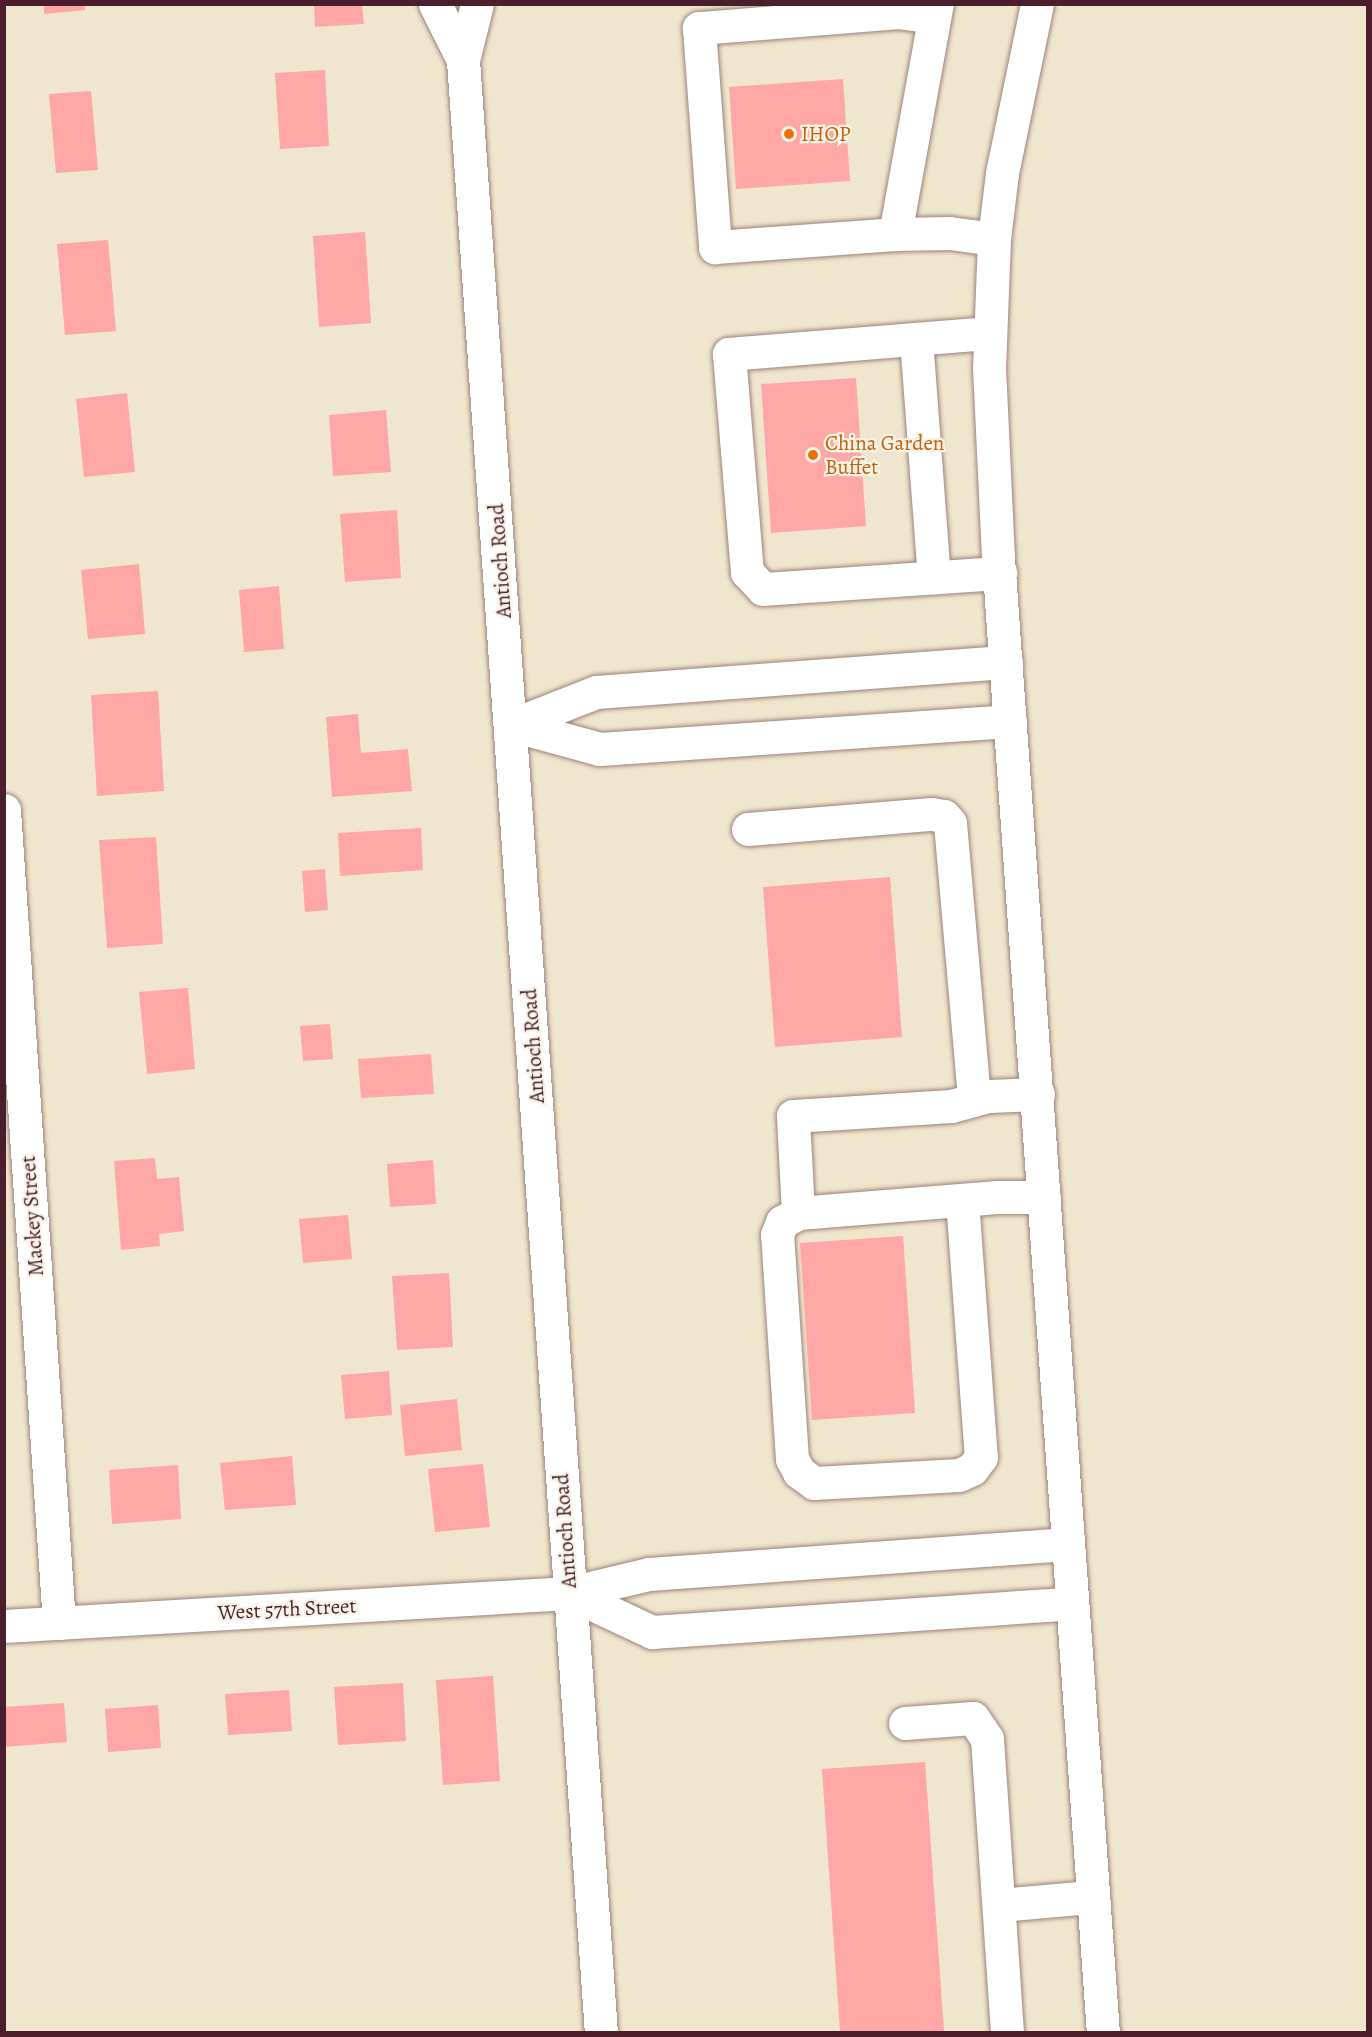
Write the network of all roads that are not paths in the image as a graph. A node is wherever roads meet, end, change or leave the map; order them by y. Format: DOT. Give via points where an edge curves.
graph roads {
  1 [pos="435,4"];
  2 [pos="477,4"];
  3 [pos="1037,4"];
  4 [pos="935,11"];
  5 [pos="463,60"];
  6 [pos="895,234"];
  7 [pos="994,239"];
  8 [pos="989,333"];
  9 [pos="916,339"];
  10 [pos="1000,573"];
  11 [pos="934,578"];
  12 [pos="1006,662"];
  13 [pos="1010,721"];
  14 [pos="512,725"];
  15 [pos="4,810"];
  16 [pos="748,829"];
  17 [pos="1038,1094"];
  18 [pos="974,1100"];
  19 [pos="1044,1197"];
  20 [pos="962,1200"];
  21 [pos="798,1213"];
  22 [pos="1068,1544"];
  23 [pos="569,1593"];
  24 [pos="1072,1603"];
  25 [pos="59,1623"];
  26 [pos="4,1626"];
  27 [pos="905,1723"];
  28 [pos="1091,1897"];
  29 [pos="999,1905"];
  30 [pos="601,2032"];
  31 [pos="1007,2032"];
  32 [pos="1103,2032"];
  1 -- 5 [label="main road, Antioch Road"];
  2 -- 5 [label="main road, Antioch Road"];
  3 -- 7 [label="main road" via="1002,173"];
  4 -- 6 [label="main road"];
  4 -- 6 [label="main road" via="699,28 715,247"];
  5 -- 14 [label="main road, Antioch Road"];
  6 -- 7 [label="main road" via="949,233"];
  7 -- 8 [label="main road"];
  8 -- 9 [label="main road"];
  8 -- 10 [label="main road"];
  9 -- 11 [label="main road"];
  9 -- 11 [label="main road" via="729,354 747,572 763,590"];
  10 -- 11 [label="main road"];
  10 -- 12 [label="main road"];
  12 -- 13 [label="main road"];
  12 -- 14 [label="main road" via="597,692"];
  13 -- 14 [label="main road" via="600,749"];
  13 -- 17 [label="main road"];
  14 -- 23 [label="main road, Antioch Road"];
  15 -- 25 [label="main road, Mackey Street"];
  16 -- 18 [label="main road" via="944,816 950,824"];
  17 -- 18 [label="main road"];
  17 -- 19 [label="main road"];
  18 -- 21 [label="main road" via="951,1106 793,1116"];
  19 -- 20 [label="main road"];
  19 -- 22 [label="main road"];
  20 -- 21 [label="main road"];
  20 -- 21 [label="main road" via="981,1457 972,1469 959,1475 814,1483 792,1459 777,1235 782,1222"];
  22 -- 23 [label="main road, West 57th Street" via="649,1574"];
  22 -- 24 [label="main road"];
  23 -- 24 [label="main road" via="652,1632"];
  23 -- 25 [label="main road, West 57th Street"];
  23 -- 30 [label="main road, Antioch Road"];
  24 -- 28 [label="main road"];
  25 -- 26 [label="main road, West 57th Street"];
  27 -- 29 [label="main road" via="973,1718 982,1727 987,1739"];
  28 -- 29 [label="main road"];
  28 -- 32 [label="main road"];
  29 -- 31 [label="main road"];
}
